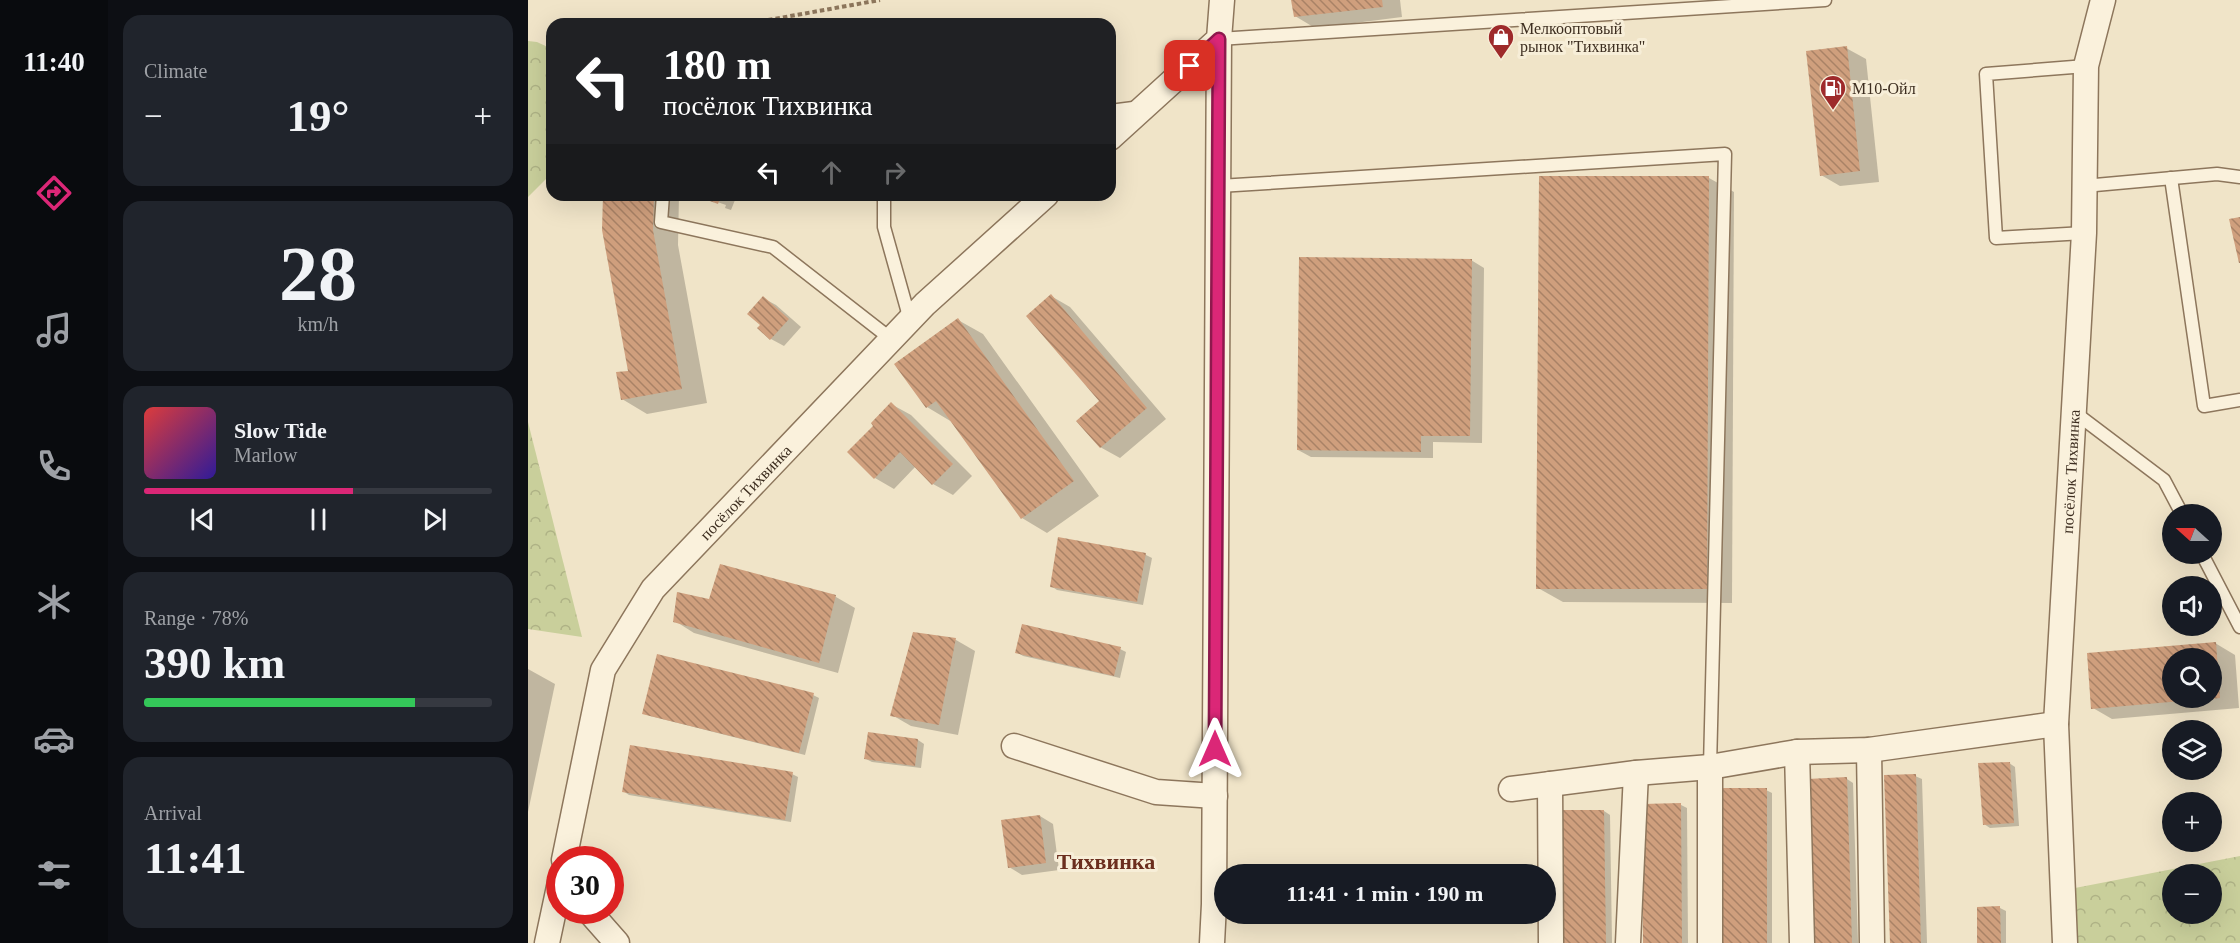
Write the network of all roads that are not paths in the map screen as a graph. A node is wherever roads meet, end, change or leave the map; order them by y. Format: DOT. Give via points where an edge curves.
graph roads {
  1 [pos="1222,0"];
  2 [pos="1826,0"];
  3 [pos="2103,0"];
  4 [pos="1219,39"];
  5 [pos="2086,66"];
  6 [pos="1145,106"];
  7 [pos="1116,110"];
  8 [pos="1116,133"];
  9 [pos="2240,177"];
  10 [pos="2171,178"];
  11 [pos="1218,186"];
  12 [pos="2084,186"];
  13 [pos="663,201"];
  14 [pos="884,201"];
  15 [pos="1039,201"];
  16 [pos="2084,232"];
  17 [pos="910,320"];
  18 [pos="891,339"];
  19 [pos="2240,400"];
  20 [pos="2074,412"];
  21 [pos="2177,504"];
  22 [pos="2207,564"];
  23 [pos="2240,627"];
  24 [pos="2056,724"];
  25 [pos="1014,746"];
  26 [pos="1869,750"];
  27 [pos="1797,752"];
  28 [pos="1710,767"];
  29 [pos="1636,773"];
  30 [pos="1550,784"];
  31 [pos="1511,789"];
  32 [pos="1215,796"];
  33 [pos="567,846"];
  34 [pos="551,924"];
  35 [pos="600,924"];
  36 [pos="547,943"];
  37 [pos="617,943"];
  38 [pos="1212,943"];
  39 [pos="1551,943"];
  40 [pos="1628,943"];
  41 [pos="1710,943"];
  42 [pos="1802,943"];
  43 [pos="1872,943"];
  44 [pos="2065,943"];
  1 -- 4 [label="street"];
  2 -- 4 [label="lane"];
  3 -- 5 [label="street, посёлок Тихвинка"];
  4 -- 6 [label="street"];
  4 -- 11 [label="street"];
  5 -- 12 [label="street, посёлок Тихвинка"];
  5 -- 16 [label="lane" via="1986,74 1996,238"];
  6 -- 7 [label="lane"];
  6 -- 8 [label="street"];
  9 -- 10 [label="lane" via="2217,174"];
  10 -- 12 [label="lane"];
  10 -- 19 [label="lane" via="2204,406"];
  11 -- 28 [label="lane" via="1725,154"];
  11 -- 32 [label="street"];
  12 -- 16 [label="street, посёлок Тихвинка"];
  13 -- 18 [label="lane" via="662,222 773,247"];
  14 -- 17 [label="lane" via="884,227"];
  15 -- 17 [label="street, посёлок Тихвинка"];
  16 -- 20 [label="street, посёлок Тихвинка"];
  17 -- 18 [label="street, посёлок Тихвинка"];
  18 -- 33 [label="street, посёлок Тихвинка" via="653,589 603,670"];
  20 -- 21 [label="lane" via="2164,480"];
  20 -- 24 [label="street, посёлок Тихвинка"];
  22 -- 23 [label="lane"];
  24 -- 26 [label="street"];
  24 -- 44 [label="street, посёлок Тихвинка"];
  25 -- 32 [label="street" via="1155,792"];
  26 -- 27 [label="street"];
  26 -- 43 [label="street"];
  27 -- 28 [label="street"];
  27 -- 42 [label="street"];
  28 -- 29 [label="street"];
  28 -- 41 [label="street"];
  29 -- 30 [label="street"];
  29 -- 40 [label="street"];
  30 -- 31 [label="street"];
  30 -- 39 [label="street"];
  32 -- 38 [label="street"];
  34 -- 36 [label="street"];
  35 -- 37 [label="street"];
}
